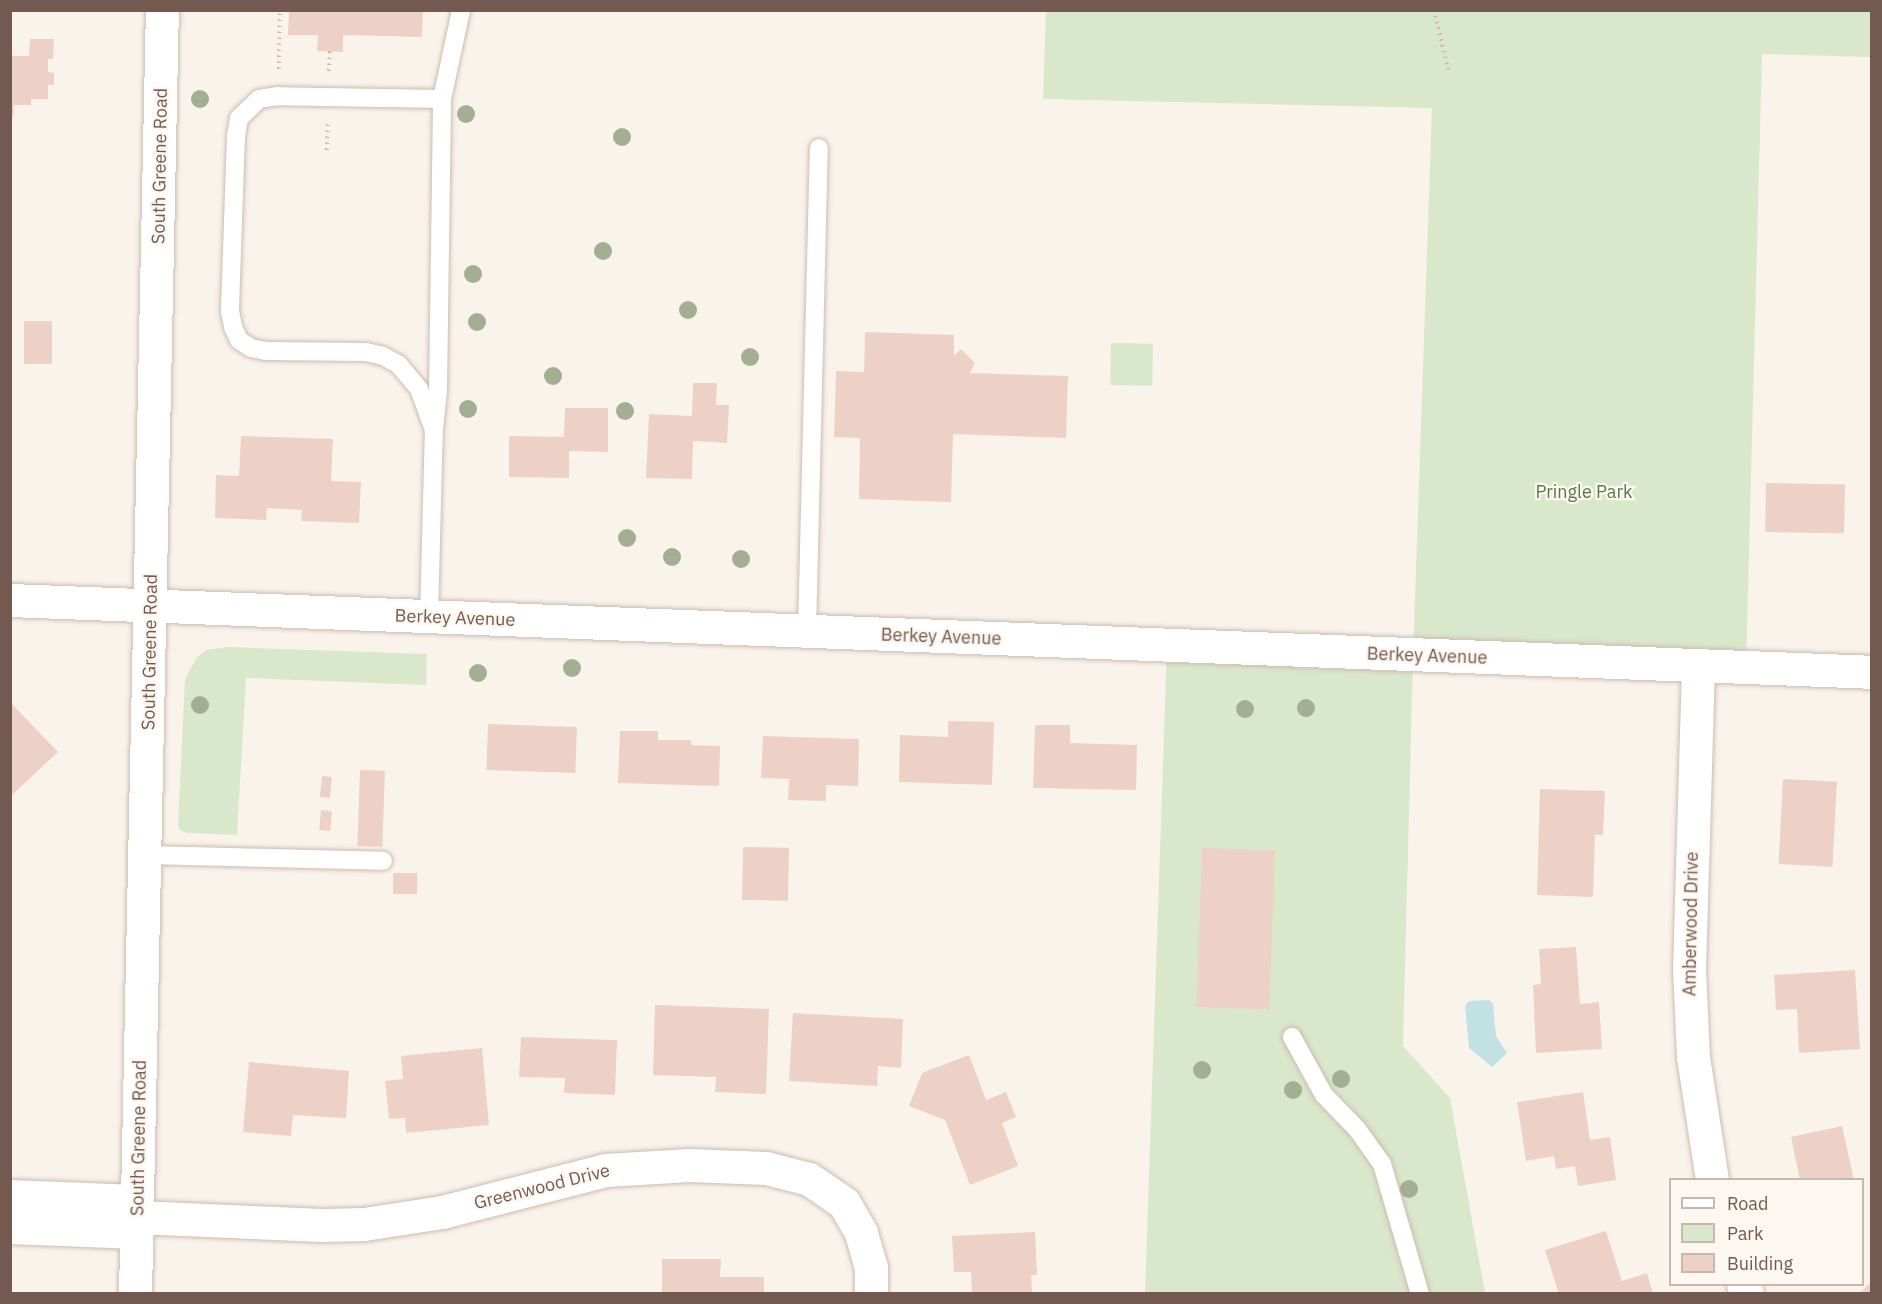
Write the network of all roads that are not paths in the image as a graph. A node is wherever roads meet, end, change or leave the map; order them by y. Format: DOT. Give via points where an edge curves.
graph roads {
  1 [pos="162,10"];
  2 [pos="461,10"];
  3 [pos="442,99"];
  4 [pos="819,148"];
  5 [pos="434,430"];
  6 [pos="10,600"];
  7 [pos="151,606"];
  8 [pos="429,617"];
  9 [pos="807,632"];
  10 [pos="1698,666"];
  11 [pos="1872,672"];
  12 [pos="145,855"];
  13 [pos="383,861"];
  14 [pos="1293,1037"];
  15 [pos="1712,1178"];
  16 [pos="10,1196"];
  17 [pos="137,1217"];
  18 [pos="10,1227"];
  19 [pos="135,1293"];
  20 [pos="871,1293"];
  21 [pos="1420,1293"];
  1 -- 7 [label="street, South Greene Road"];
  2 -- 3 [label="lane"];
  3 -- 5 [label="lane" via="438,390"];
  3 -- 5 [label="lane" via="278,96 259,99 247,108 239,118 236,136 230,283 230,311 239,340 266,351 366,352 383,356 399,365 419,389"];
  4 -- 9 [label="lane"];
  5 -- 8 [label="lane"];
  6 -- 7 [label="street, Berkey Avenue"];
  7 -- 8 [label="street, Berkey Avenue"];
  7 -- 12 [label="street, South Greene Road"];
  8 -- 9 [label="street, Berkey Avenue"];
  9 -- 10 [label="street, Berkey Avenue"];
  10 -- 11 [label="street, Berkey Avenue"];
  10 -- 15 [label="street, Amberwood Drive" via="1689,968 1693,1057"];
  12 -- 13 [label="lane"];
  12 -- 17 [label="street, South Greene Road"];
  14 -- 21 [label="lane" via="1324,1095 1357,1128 1382,1164"];
  16 -- 17 [label="street"];
  17 -- 18 [label="street"];
  17 -- 19 [label="street, South Greene Road"];
  17 -- 20 [label="street, Greenwood Drive" via="363,1224 442,1212 606,1170 689,1165 766,1168 809,1179 844,1203 861,1233 871,1268"];
}
